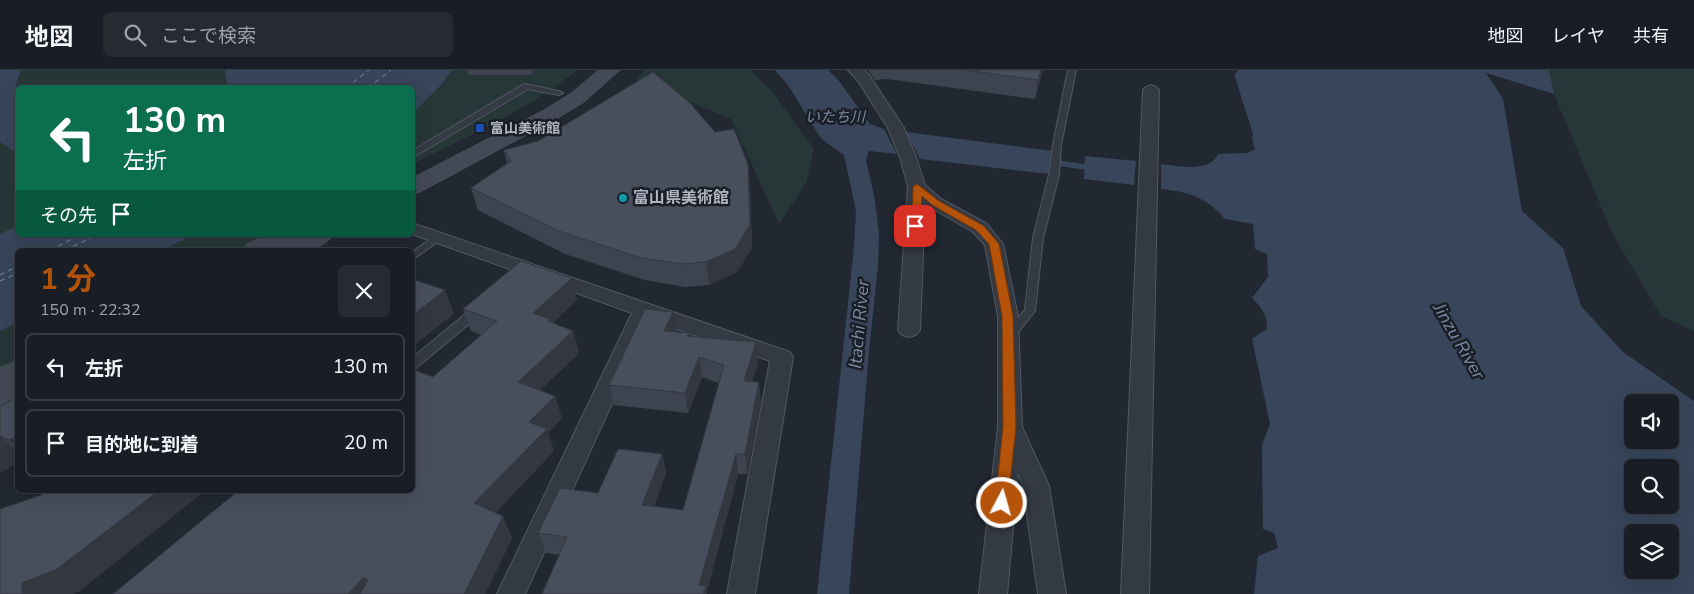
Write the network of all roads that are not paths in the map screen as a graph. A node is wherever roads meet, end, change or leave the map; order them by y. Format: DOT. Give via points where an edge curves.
graph roads {
  1 [pos="590,70"];
  2 [pos="612,70"];
  3 [pos="855,70"];
  4 [pos="1072,70"];
  5 [pos="1151,90"];
  6 [pos="559,93"];
  7 [pos="415,153"];
  8 [pos="415,170"];
  9 [pos="415,185"];
  10 [pos="917,187"];
  11 [pos="415,229"];
  12 [pos="282,237"];
  13 [pos="317,237"];
  14 [pos="438,237"];
  15 [pos="259,248"];
  16 [pos="296,248"];
  17 [pos="415,255"];
  18 [pos="489,301"];
  19 [pos="644,310"];
  20 [pos="909,330"];
  21 [pos="1008,338"];
  22 [pos="415,363"];
  23 [pos="15,372"];
  24 [pos="0,380"];
  25 [pos="15,396"];
  26 [pos="0,403"];
  27 [pos="1010,427"];
  28 [pos="511,594"];
  29 [pos="742,594"];
  30 [pos="993,594"];
  31 [pos="1052,594"];
  32 [pos="1134,594"];
  1 -- 6 [label="street"];
  2 -- 9 [label="street" via="551,114"];
  3 -- 10 [label="street" via="864,78 896,128"];
  4 -- 21 [label="lane" via="1054,175 1038,238 1030,311"];
  5 -- 32 [label="street"];
  6 -- 7 [label="lane" via="527,86"];
  6 -- 8 [label="street"];
  10 -- 20 [label="street"];
  10 -- 21 [label="street" via="935,203 980,228 994,244 1008,316"];
  11 -- 14 [label="street"];
  12 -- 15 [label="street"];
  13 -- 16 [label="street"];
  14 -- 17 [label="lane"];
  14 -- 19 [label="street" via="523,272"];
  18 -- 22 [label="lane"];
  19 -- 28 [label="street"];
  19 -- 29 [label="street" via="782,357"];
  21 -- 27 [label="street"];
  23 -- 24 [label="street"];
  25 -- 26 [label="street"];
  27 -- 30 [label="street"];
  27 -- 31 [label="street" via="1036,486"];
}
